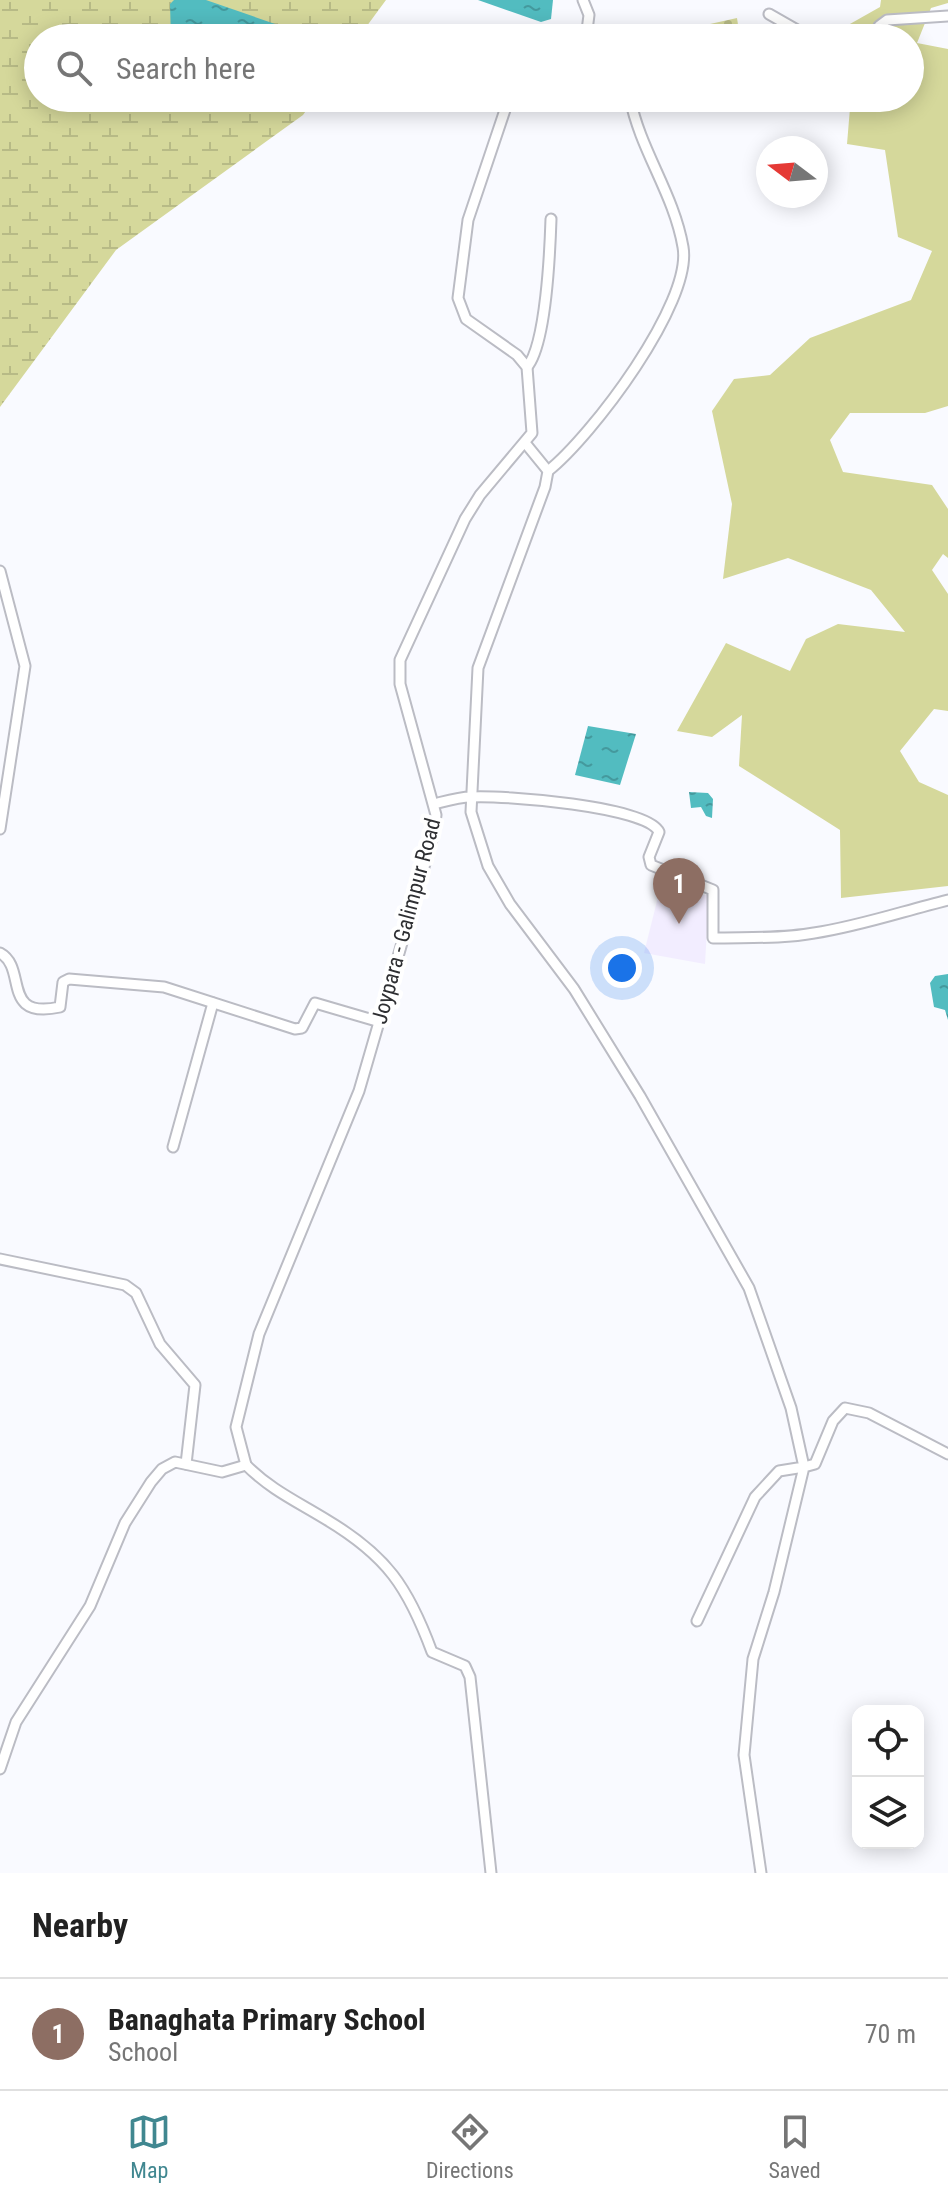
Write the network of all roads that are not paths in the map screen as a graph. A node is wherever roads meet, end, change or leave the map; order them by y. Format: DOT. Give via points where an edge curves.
graph roads {
  1 [pos="583,0"];
  2 [pos="769,14"];
  3 [pos="948,16"];
  4 [pos="588,24"];
  5 [pos="786,24"];
  6 [pos="882,24"];
  7 [pos="504,112"];
  8 [pos="632,112"];
  9 [pos="551,219"];
  10 [pos="527,367"];
  11 [pos="526,444"];
  12 [pos="548,471"];
  13 [pos="0,571"];
  14 [pos="470,796"];
  15 [pos="434,804"];
  16 [pos="0,829"];
  17 [pos="948,900"];
  18 [pos="0,953"];
  19 [pos="213,1003"];
  20 [pos="380,1022"];
  21 [pos="173,1147"];
  22 [pos="0,1259"];
  23 [pos="948,1454"];
  24 [pos="186,1464"];
  25 [pos="246,1465"];
  26 [pos="804,1467"];
  27 [pos="697,1621"];
  28 [pos="0,1769"];
  29 [pos="491,1873"];
  30 [pos="761,1873"];
  1 -- 4 [label="street"];
  2 -- 5 [label="street"];
  3 -- 6 [label="street"];
  7 -- 10 [label="street" via="468,220 458,298 466,319"];
  8 -- 12 [label="street" via="665,192 684,261 641,360 589,432"];
  9 -- 10 [label="street" via="542,320"];
  10 -- 11 [label="street" via="533,419"];
  11 -- 12 [label="street"];
  11 -- 15 [label="street, Joypara - Galimpur Road" via="465,519 400,660 400,684"];
  12 -- 14 [label="street" via="478,668"];
  13 -- 16 [label="street" via="25,666"];
  14 -- 15 [label="street"];
  14 -- 17 [label="street" via="591,805 656,826 659,840 648,861 713,890 713,938 812,934"];
  14 -- 26 [label="street" via="488,866 574,989 749,1288 791,1408"];
  15 -- 20 [label="street, Joypara - Galimpur Road" via="433,836"];
  18 -- 19 [label="street" via="10,959 18,1000 29,1006 60,1007 63,982 69,979 164,987"];
  19 -- 20 [label="street" via="295,1029 302,1028 315,1003"];
  19 -- 21 [label="street"];
  20 -- 25 [label="street, Joypara - Galimpur Road" via="335,1155 259,1334 236,1427"];
  22 -- 24 [label="street" via="112,1281 136,1293 160,1344 195,1385"];
  23 -- 26 [label="street" via="869,1413 845,1408 833,1421 815,1464"];
  24 -- 25 [label="street" via="222,1472"];
  24 -- 28 [label="street" via="175,1462 162,1469 125,1523 90,1606 16,1722"];
  25 -- 29 [label="street" via="275,1492 358,1539 388,1567 415,1605 432,1652 465,1666"];
  26 -- 27 [label="street" via="779,1471 755,1497"];
  26 -- 30 [label="street" via="753,1659 744,1755"];
}
